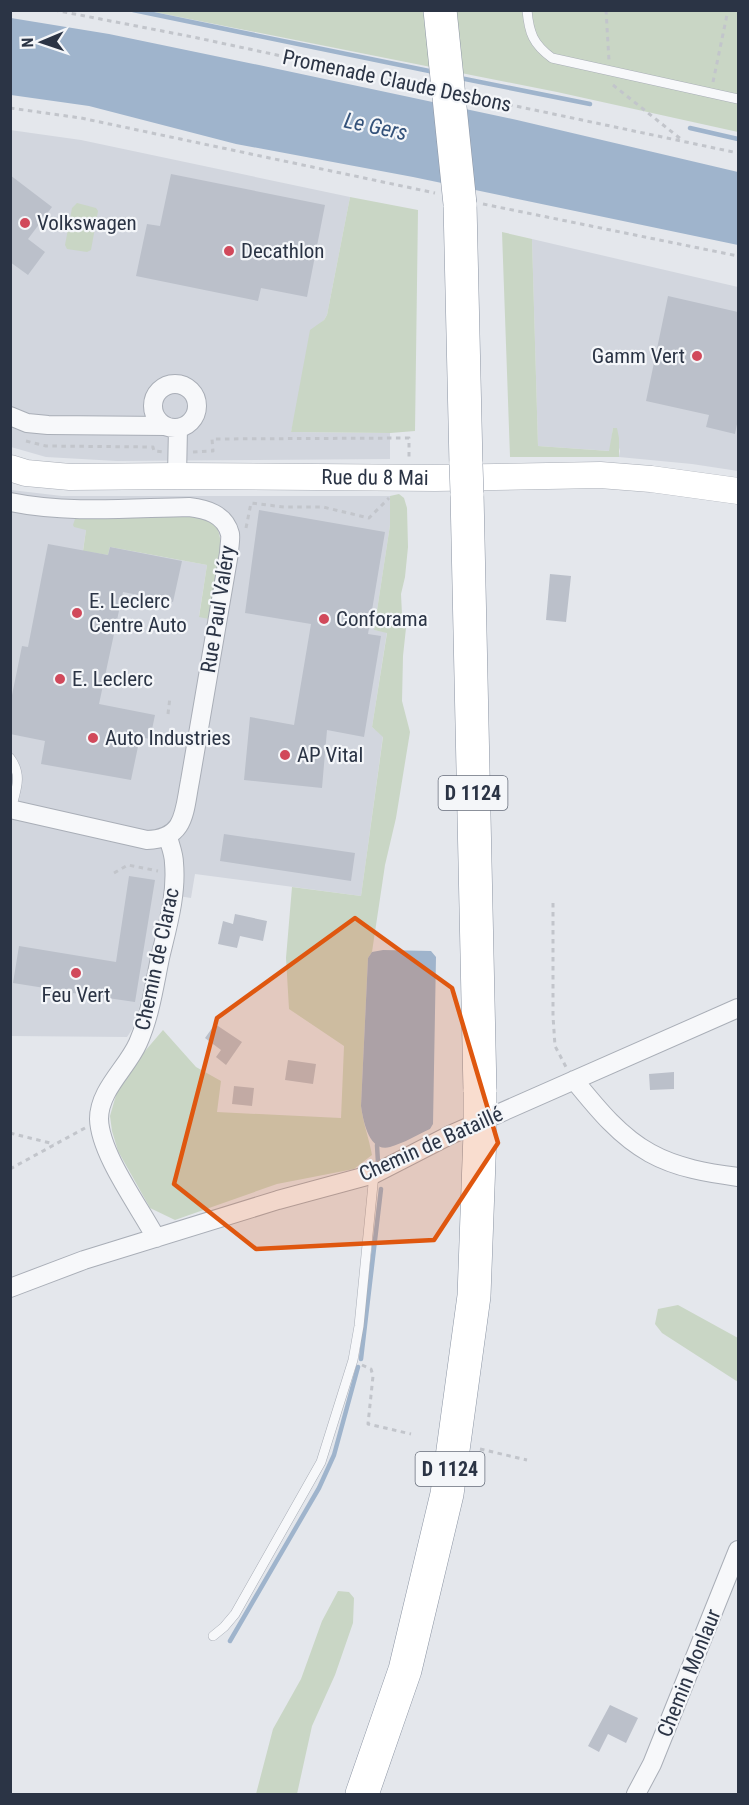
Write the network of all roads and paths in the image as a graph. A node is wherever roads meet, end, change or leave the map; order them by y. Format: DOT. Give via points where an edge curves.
graph roads {
  1 [pos="54,10"];
  2 [pos="441,10"];
  3 [pos="527,10"];
  4 [pos="728,10"];
  5 [pos="427,87"];
  6 [pos="711,93"];
  7 [pos="473,97"];
  8 [pos="738,99"];
  9 [pos="10,108"];
  10 [pos="738,153"];
  11 [pos="459,200"];
  12 [pos="738,256"];
  13 [pos="10,416"];
  14 [pos="23,440"];
  15 [pos="177,464"];
  16 [pos="10,468"];
  17 [pos="409,478"];
  18 [pos="738,491"];
  19 [pos="10,502"];
  20 [pos="245,537"];
  21 [pos="170,697"];
  22 [pos="168,714"];
  23 [pos="10,758"];
  24 [pos="11,809"];
  25 [pos="168,837"];
  26 [pos="114,873"];
  27 [pos="174,875"];
  28 [pos="554,903"];
  29 [pos="738,1008"];
  30 [pos="574,1080"];
  31 [pos="99,1120"];
  32 [pos="10,1133"];
  33 [pos="55,1144"];
  34 [pos="10,1169"];
  35 [pos="374,1174"];
  36 [pos="738,1177"];
  37 [pos="156,1238"];
  38 [pos="10,1288"];
  39 [pos="353,1360"];
  40 [pos="411,1434"];
  41 [pos="480,1449"];
  42 [pos="527,1460"];
  43 [pos="738,1550"];
  44 [pos="213,1636"];
  45 [pos="362,1794"];
  46 [pos="636,1794"];
  1 -- 5 [label="path, Promenade Claude Desbons"];
  2 -- 11 [label="highway, D 1124, bridge"];
  3 -- 6 [label="lane" via="533,40 552,58"];
  4 -- 6 [label="path"];
  6 -- 8 [label="lane"];
  7 -- 10 [label="path, Promenade Claude Desbons"];
  9 -- 11 [label="path" via="81,118"];
  11 -- 12 [label="path"];
  11 -- 45 [label="highway, D 1124, bridge" via="480,1092 474,1296 447,1494 405,1670"];
  13 -- 15 [label="street" via="48,425 172,427"];
  14 -- 15 [label="path" via="46,446 153,447 154,452"];
  15 -- 16 [label="street, Rue du 8 Mai" via="70,477"];
  15 -- 17 [label="street, Rue du 8 Mai"];
  15 -- 17 [label="path" via="213,451 212,439 409,438"];
  17 -- 18 [label="street, Rue du 8 Mai" via="600,475"];
  17 -- 20 [label="path" via="369,518 323,507 251,503"];
  19 -- 25 [label="street, Rue Paul Valéry" via="71,509 203,508 224,522 230,534 184,813 179,826"];
  21 -- 22 [label="path"];
  23 -- 24 [label="lane" via="18,771"];
  24 -- 25 [label="street" via="147,840"];
  25 -- 27 [label="street, Chemin de Clarac"];
  26 -- 27 [label="path" via="128,865"];
  27 -- 31 [label="street, Chemin de Clarac" via="173,900 148,1018 138,1044 100,1106"];
  28 -- 30 [label="path" via="555,1047"];
  29 -- 30 [label="street, Chemin de Bataillé"];
  30 -- 35 [label="street, Chemin de Bataillé"];
  30 -- 36 [label="street" via="608,1120 649,1153 677,1165"];
  31 -- 33 [label="path"];
  31 -- 37 [label="street" via="110,1157"];
  32 -- 33 [label="path"];
  33 -- 34 [label="path"];
  35 -- 37 [label="street, Chemin de Bataillé"];
  35 -- 39 [label="lane"];
  37 -- 38 [label="street, Chemin de Bataillé"];
  39 -- 40 [label="path" via="371,1369 373,1376 368,1424"];
  39 -- 44 [label="lane" via="321,1462 235,1614"];
  41 -- 42 [label="path"];
  43 -- 46 [label="street, Chemin Monlaur" via="652,1764"];
}
